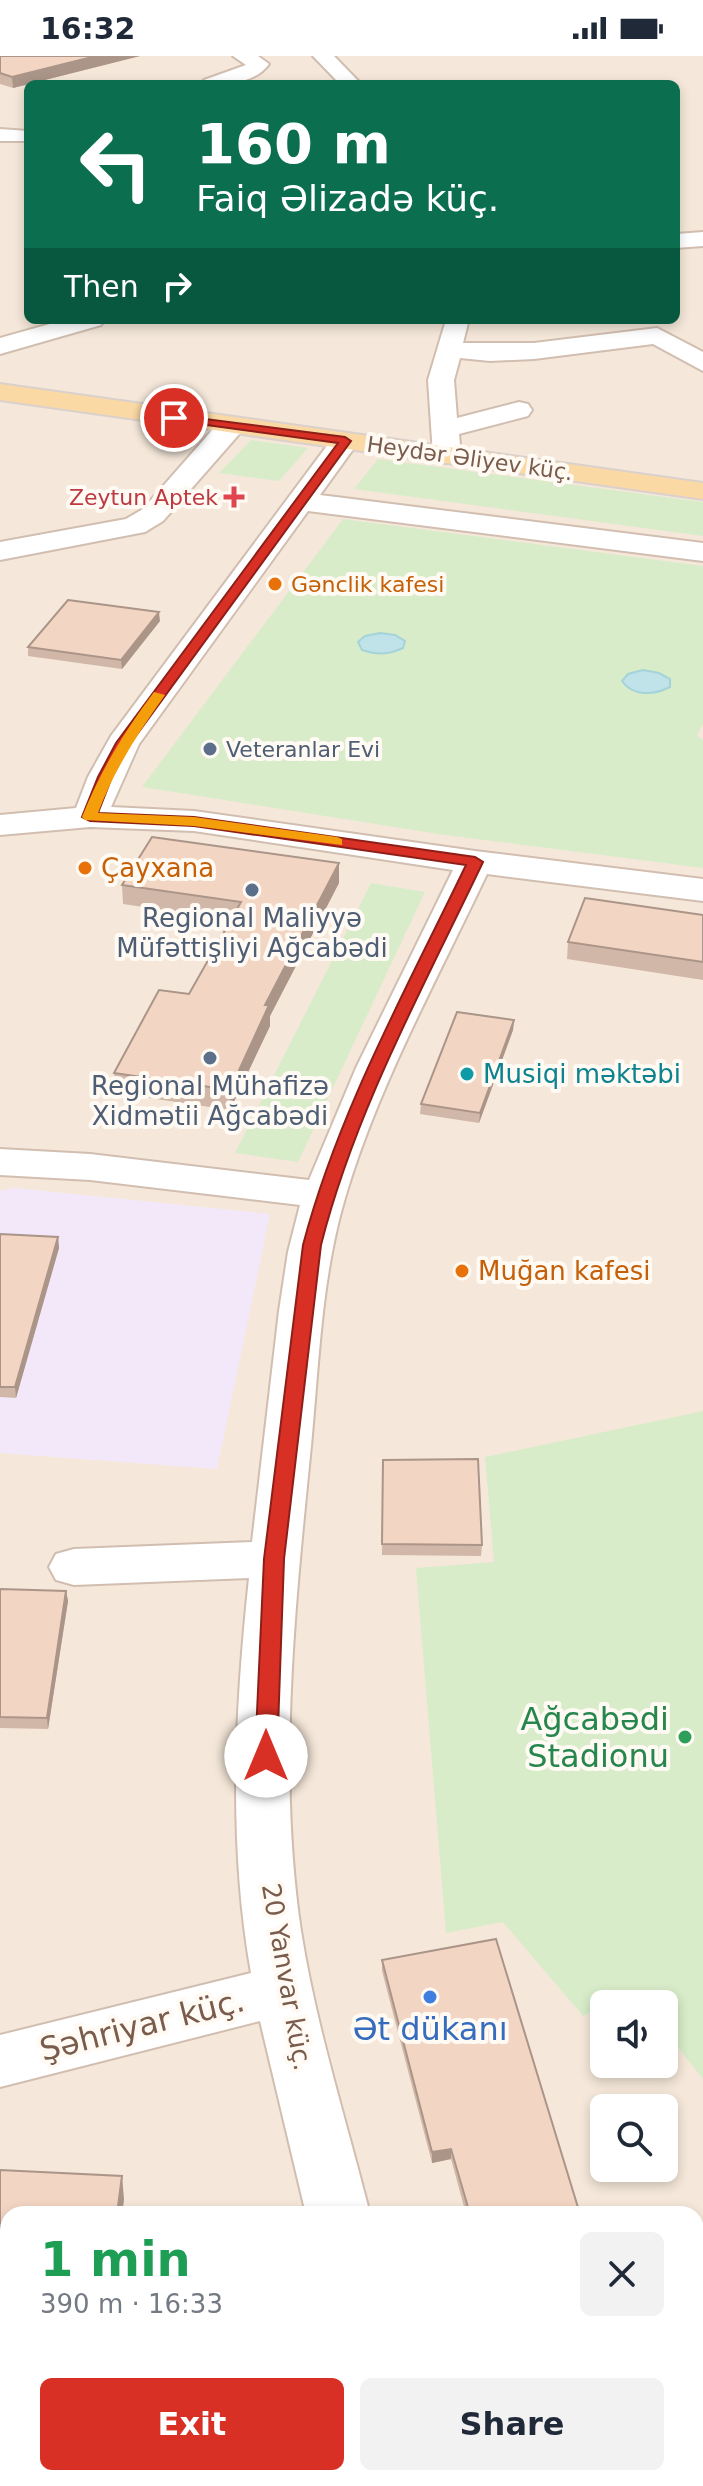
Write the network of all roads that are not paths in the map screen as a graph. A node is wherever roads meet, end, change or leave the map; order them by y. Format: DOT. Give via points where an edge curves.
graph roads {
  1 [pos="243,56"];
  2 [pos="323,56"];
  3 [pos="223,80"];
  4 [pos="347,80"];
  5 [pos="703,239"];
  6 [pos="680,241"];
  7 [pos="78,324"];
  8 [pos="457,324"];
  9 [pos="0,346"];
  10 [pos="448,349"];
  11 [pos="703,363"];
  12 [pos="0,392"];
  13 [pos="519,410"];
  14 [pos="231,426"];
  15 [pos="345,441"];
  16 [pos="446,442"];
  17 [pos="703,491"];
  18 [pos="300,501"];
  19 [pos="0,551"];
  20 [pos="703,552"];
  21 [pos="90,817"];
  22 [pos="0,825"];
  23 [pos="475,862"];
  24 [pos="703,890"];
  25 [pos="0,1162"];
  26 [pos="325,1195"];
  27 [pos="274,1559"];
  28 [pos="74,1567"];
  29 [pos="285,1990"];
  30 [pos="0,2061"];
  31 [pos="336,2206"];
  1 -- 3 [label="street" via="259,64"];
  2 -- 4 [label="street"];
  5 -- 6 [label="street"];
  7 -- 9 [label="street"];
  8 -- 10 [label="street"];
  10 -- 11 [label="street" via="534,351 657,336"];
  10 -- 16 [label="street" via="441,380"];
  12 -- 14 [label="main road, Heydər Əliyev küç."];
  13 -- 16 [label="street"];
  14 -- 15 [label="main road, Heydər Əliyev küç."];
  14 -- 19 [label="street" via="153,515 135,526"];
  15 -- 16 [label="main road, Heydər Əliyev küç."];
  15 -- 18 [label="street"];
  16 -- 17 [label="main road, Heydər Əliyev küç."];
  18 -- 20 [label="street"];
  18 -- 21 [label="street" via="123,743"];
  21 -- 22 [label="street"];
  21 -- 23 [label="street" via="194,821"];
  23 -- 24 [label="street"];
  23 -- 26 [label="street, 20 Yanvar küç." via="379,1063"];
  25 -- 26 [label="street" via="90,1167"];
  26 -- 27 [label="street, 20 Yanvar küç." via="303,1305"];
  27 -- 28 [label="street"];
  27 -- 29 [label="street, 20 Yanvar küç." via="266,1818 268,1893"];
  29 -- 30 [label="street, Şəhriyar küç."];
  29 -- 31 [label="street, 20 Yanvar küç."];
}
